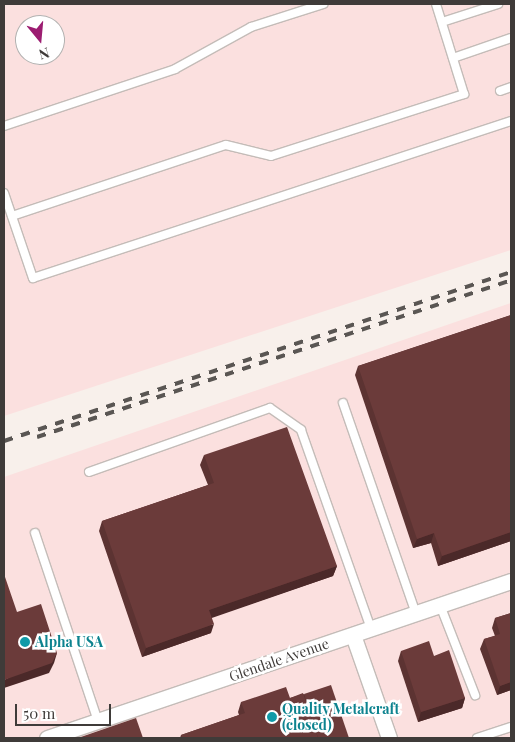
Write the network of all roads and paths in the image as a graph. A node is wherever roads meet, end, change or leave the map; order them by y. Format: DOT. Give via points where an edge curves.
graph roads {
  1 [pos="323,4"];
  2 [pos="436,4"];
  3 [pos="498,4"];
  4 [pos="442,22"];
  5 [pos="511,38"];
  6 [pos="453,58"];
  7 [pos="511,87"];
  8 [pos="500,91"];
  9 [pos="511,120"];
  10 [pos="4,126"];
  11 [pos="4,193"];
  12 [pos="12,216"];
  13 [pos="343,403"];
  14 [pos="89,472"];
  15 [pos="34,534"];
  16 [pos="511,581"];
  17 [pos="440,606"];
  18 [pos="416,614"];
  19 [pos="371,629"];
  20 [pos="353,635"];
  21 [pos="475,695"];
  22 [pos="98,721"];
  23 [pos="511,727"];
  24 [pos="47,738"];
  25 [pos="389,738"];
  26 [pos="477,738"];
  1 -- 10 [label="lane" via="251,27 175,69"];
  2 -- 4 [label="lane"];
  3 -- 4 [label="lane"];
  4 -- 6 [label="lane"];
  5 -- 6 [label="lane"];
  6 -- 12 [label="lane" via="464,94 271,156 226,145"];
  7 -- 8 [label="lane"];
  9 -- 12 [label="lane" via="32,278"];
  11 -- 12 [label="lane"];
  13 -- 18 [label="lane"];
  14 -- 19 [label="lane" via="270,408 301,430"];
  15 -- 22 [label="lane"];
  16 -- 17 [label="street, Glendale Avenue"];
  17 -- 18 [label="street, Glendale Avenue"];
  17 -- 21 [label="lane"];
  18 -- 19 [label="street, Glendale Avenue"];
  19 -- 20 [label="street, Glendale Avenue"];
  20 -- 22 [label="street, Glendale Avenue"];
  20 -- 25 [label="street"];
  22 -- 24 [label="street, Glendale Avenue"];
  23 -- 26 [label="lane"];
}
